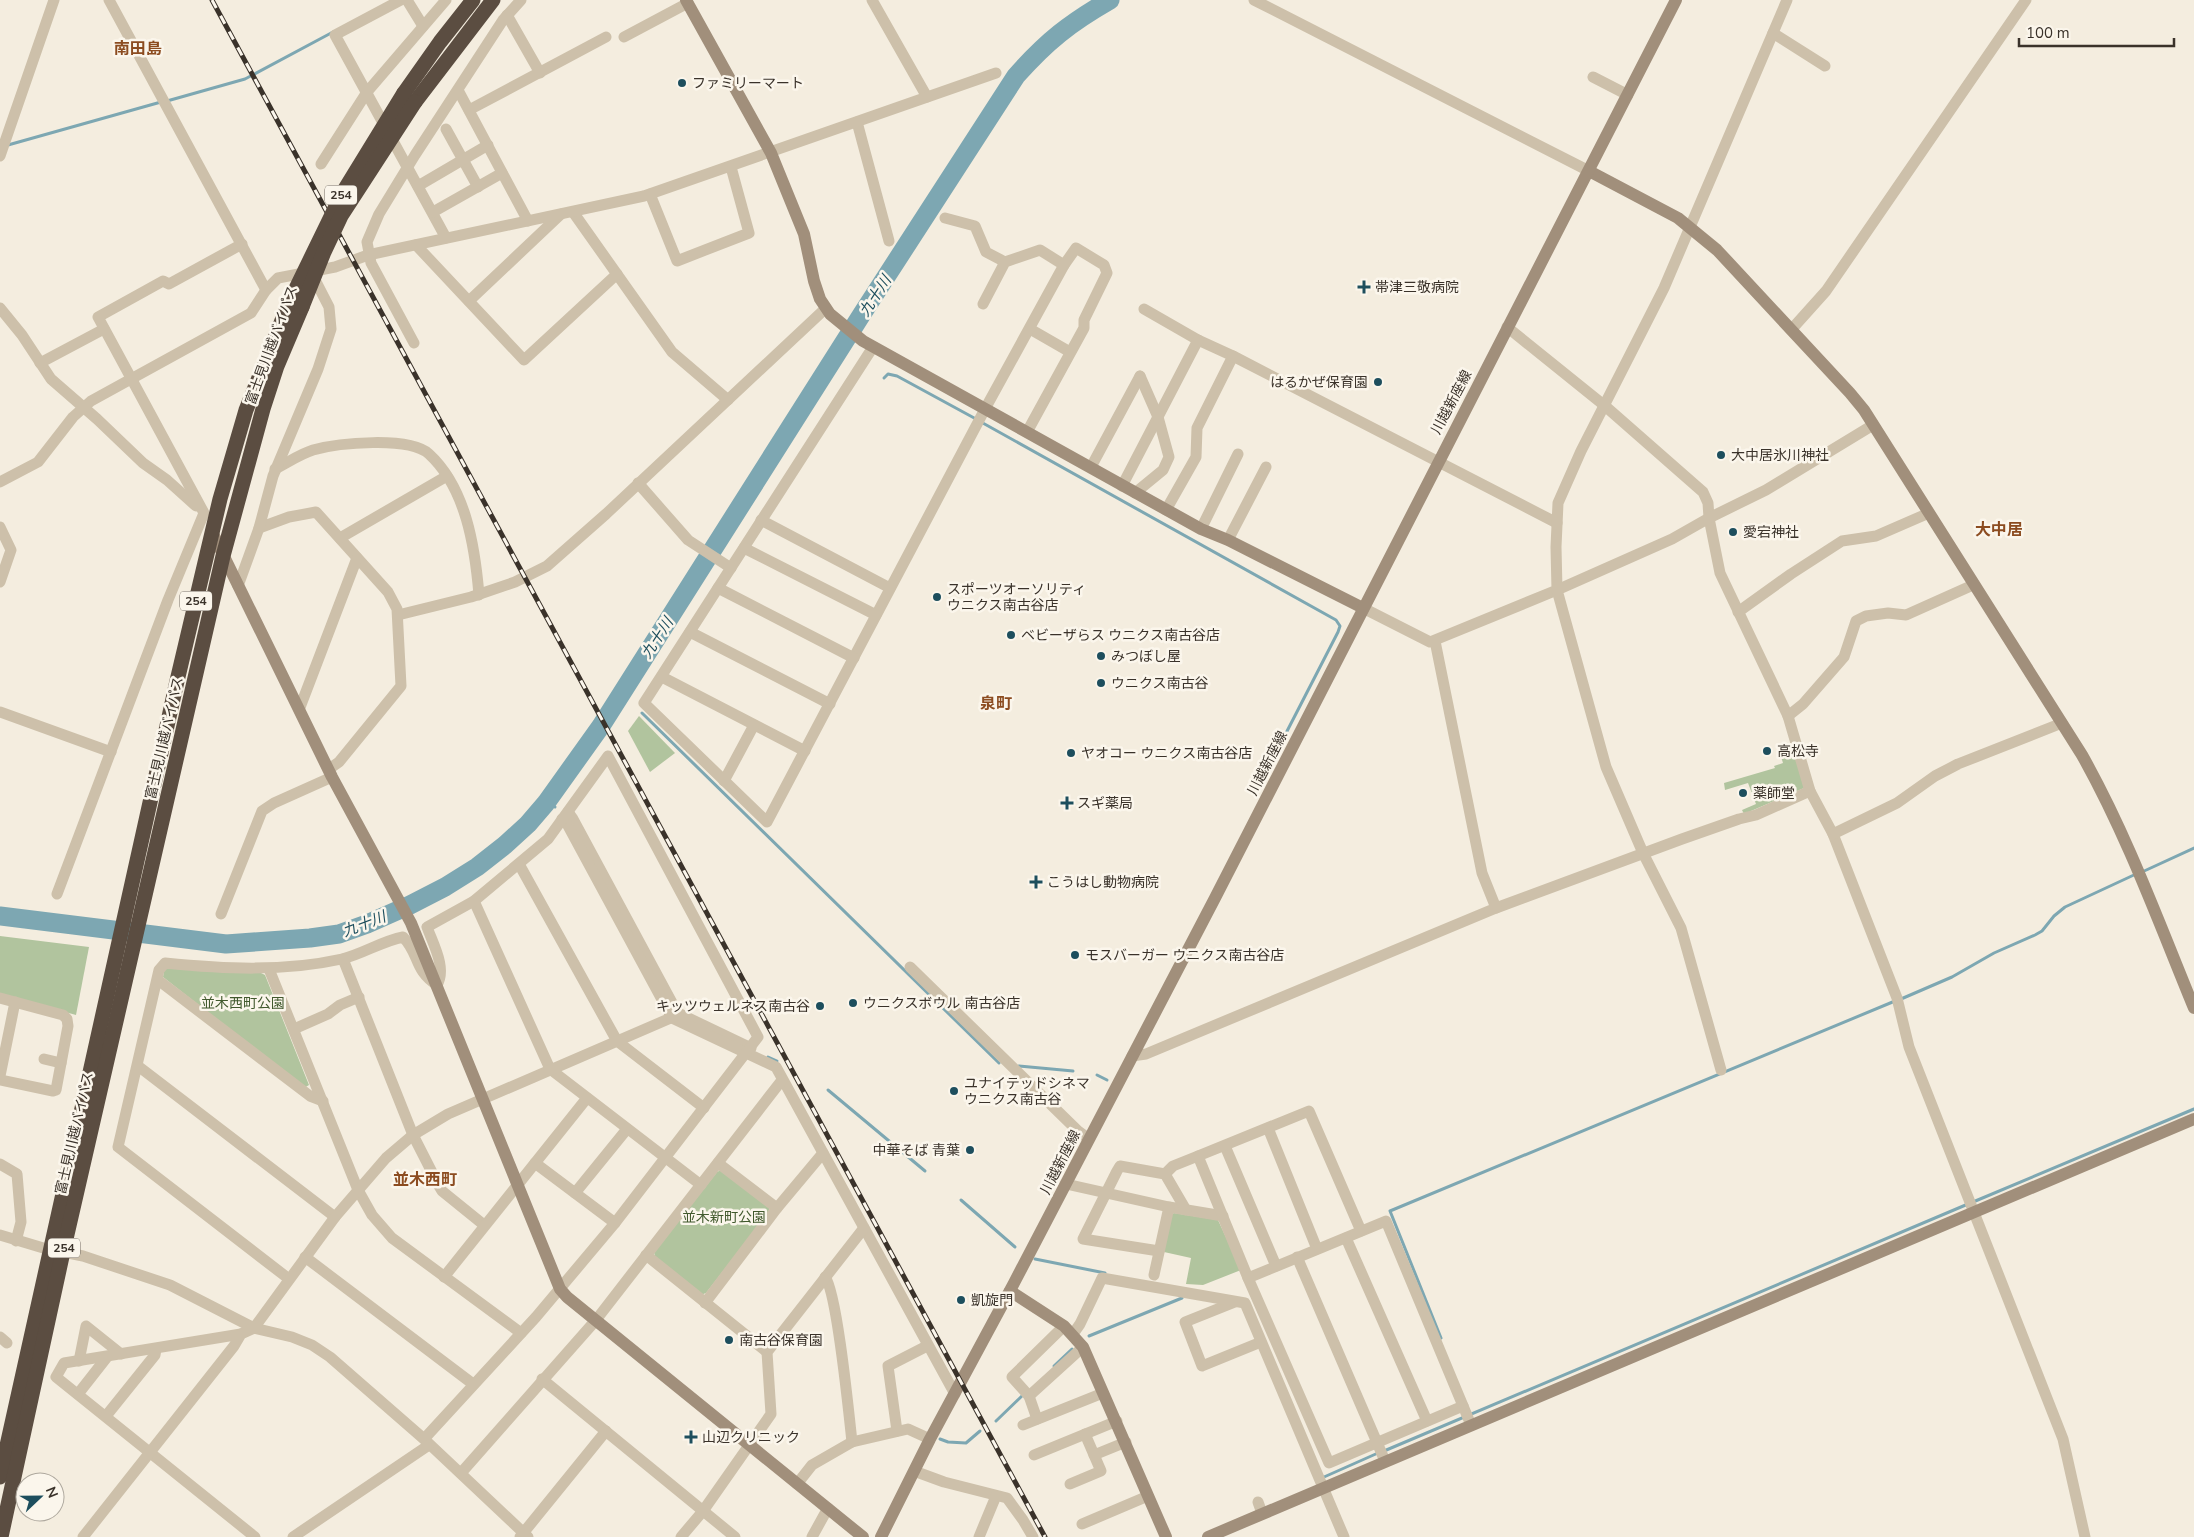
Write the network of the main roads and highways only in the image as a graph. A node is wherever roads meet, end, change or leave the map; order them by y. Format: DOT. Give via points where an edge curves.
graph roads {
  1 [pos="473,0"];
  2 [pos="493,0"];
  3 [pos="410,97"];
  4 [pos="295,305"];
  5 [pos="135,907"];
  6 [pos="57,1251"];
  7 [pos="0,1477"];
  8 [pos="1,1537"];
  1 -- 3 [label="highway, 富士見川越バイパス / 254" via="440,42"];
  2 -- 3 [label="highway, 富士見川越バイパス / 254"];
  3 -- 4 [label="highway, 富士見川越バイパス / 254, bridge" via="341,216"];
  4 -- 5 [label="highway, 富士見川越バイパス / 254" via="223,556"];
  4 -- 5 [label="highway, 富士見川越バイパス / 254" via="246,410 220,499 177,681"];
  5 -- 6 [label="highway, 富士見川越バイパス / 254"];
  6 -- 7 [label="highway, 富士見川越バイパス / 254"];
  6 -- 8 [label="highway, 富士見川越バイパス / 254"];
}
